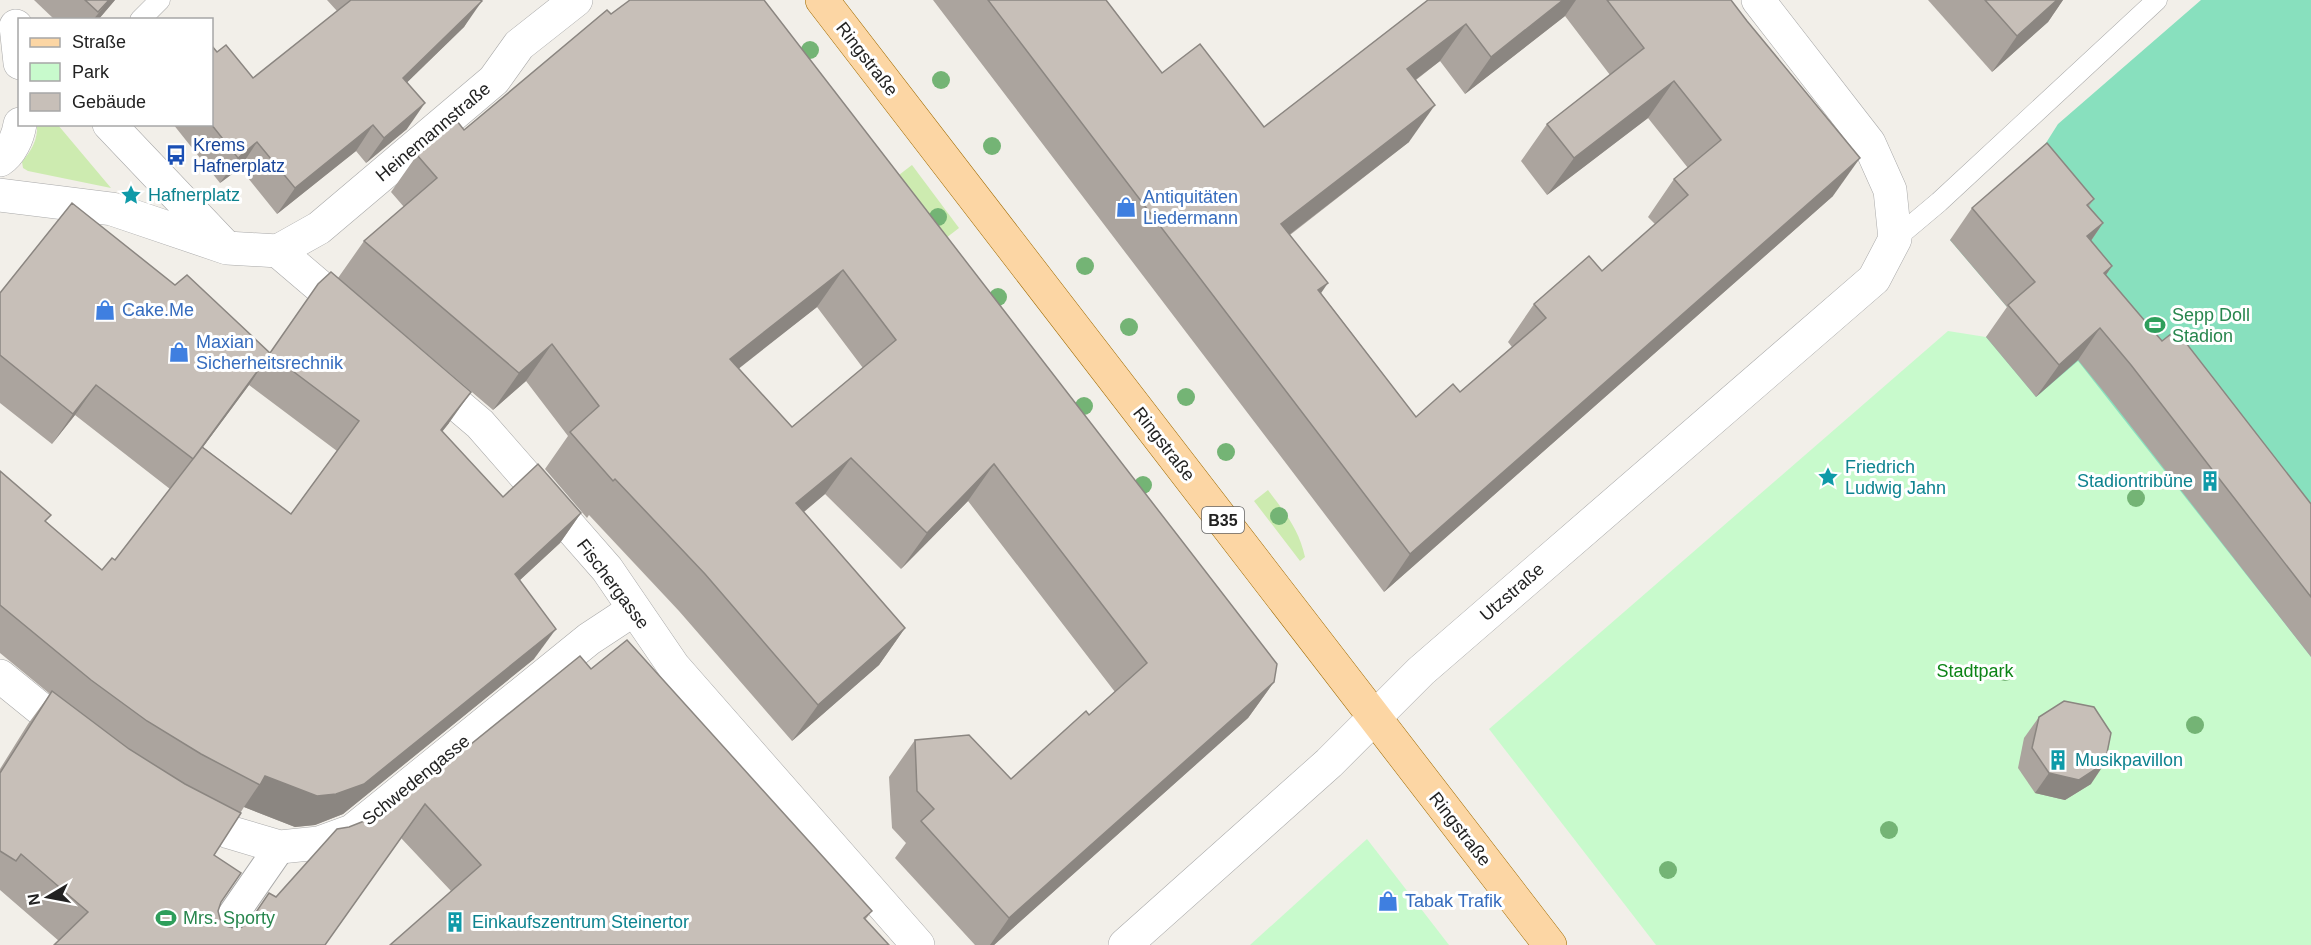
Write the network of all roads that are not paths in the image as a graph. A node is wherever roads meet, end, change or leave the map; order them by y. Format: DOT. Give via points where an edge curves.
graph roads {
  1 [pos="160,0"];
  2 [pos="576,0"];
  3 [pos="822,0"];
  4 [pos="1758,0"];
  5 [pos="2157,0"];
  6 [pos="142,18"];
  7 [pos="12,21"];
  8 [pos="18,52"];
  9 [pos="20,126"];
  10 [pos="111,126"];
  11 [pos="0,160"];
  12 [pos="0,195"];
  13 [pos="1895,239"];
  14 [pos="226,248"];
  15 [pos="278,251"];
  16 [pos="372,331"];
  17 [pos="408,362"];
  18 [pos="633,610"];
  19 [pos="0,676"];
  20 [pos="1374,718"];
  21 [pos="96,753"];
  22 [pos="161,795"];
  23 [pos="280,847"];
  24 [pos="212,945"];
  25 [pos="918,945"];
  26 [pos="1125,945"];
  27 [pos="1550,945"];
  1 -- 6 [label="lane"];
  2 -- 15 [label="street, Heinemannstraße" via="519,45 495,80 319,228"];
  3 -- 20 [label="main road, Ringstraße / B35"];
  4 -- 13 [label="street" via="1869,143 1890,190"];
  5 -- 13 [label="lane"];
  7 -- 8 [label="street"];
  9 -- 11 [label="street" via="6,156"];
  10 -- 14 [label="street"];
  12 -- 14 [label="street" via="112,209"];
  13 -- 20 [label="street, Utzstraße" via="1874,279 1421,671"];
  14 -- 15 [label="street"];
  15 -- 16 [label="street"];
  17 -- 18 [label="street, Fischergasse" via="480,424 607,569"];
  18 -- 23 [label="street, Schwedengasse" via="589,639 352,831 319,843"];
  18 -- 25 [label="street, Fischergasse" via="674,667"];
  19 -- 21 [label="street"];
  20 -- 26 [label="street, Utzstraße"];
  20 -- 27 [label="main road, Ringstraße / B35"];
  22 -- 23 [label="street" via="228,832"];
  23 -- 24 [label="street"];
}
